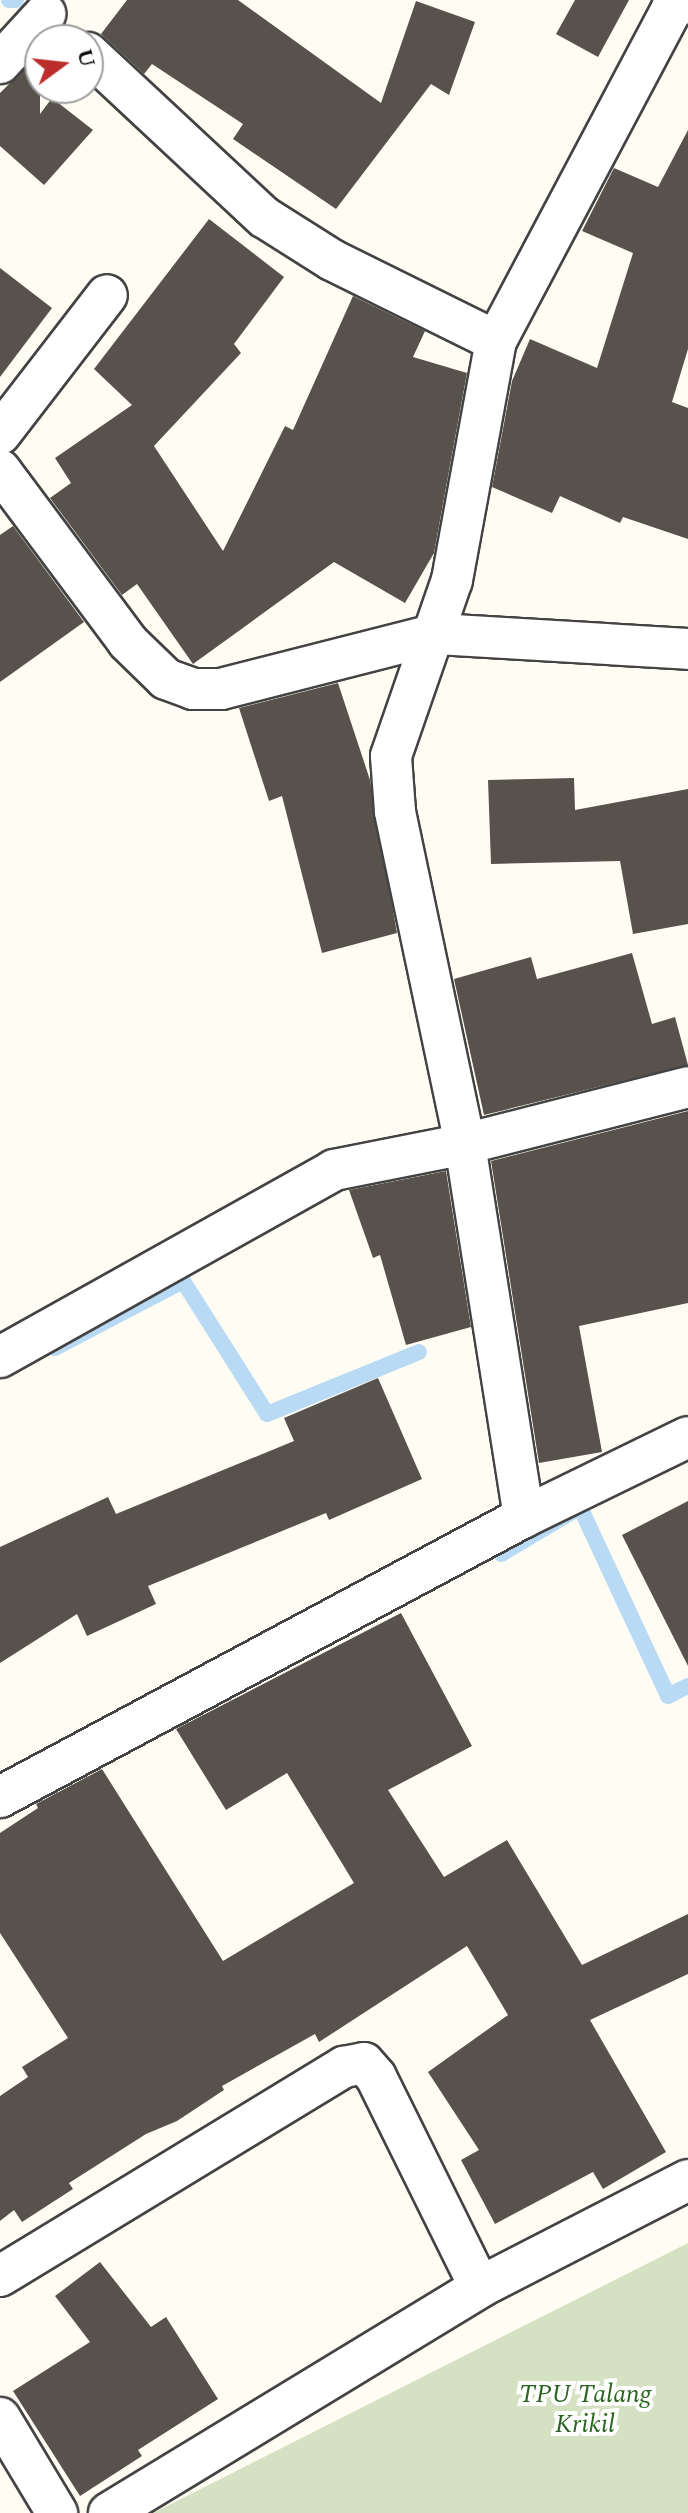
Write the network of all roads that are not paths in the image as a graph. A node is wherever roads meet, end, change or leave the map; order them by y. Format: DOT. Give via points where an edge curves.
graph roads {
  1 [pos="688,2"];
  2 [pos="45,14"];
  3 [pos="0,63"];
  4 [pos="104,68"];
  5 [pos="107,295"];
  6 [pos="496,341"];
  7 [pos="0,434"];
  8 [pos="0,470"];
  9 [pos="437,634"];
  10 [pos="688,649"];
  11 [pos="688,1087"];
  12 [pos="465,1144"];
  13 [pos="0,1357"];
  14 [pos="688,1437"];
  15 [pos="524,1517"];
  16 [pos="0,1797"];
  17 [pos="688,2180"];
  18 [pos="0,2276"];
  19 [pos="480,2287"];
  20 [pos="0,2418"];
  21 [pos="57,2513"];
  22 [pos="109,2513"];
  1 -- 6 [label="street" via="672,8"];
  2 -- 3 [label="street"];
  4 -- 6 [label="street" via="264,217 332,260"];
  5 -- 7 [label="street"];
  6 -- 9 [label="street"];
  8 -- 9 [label="street" via="128,642 166,679 193,689 221,689"];
  9 -- 10 [label="street"];
  9 -- 12 [label="street" via="391,756 395,811"];
  11 -- 12 [label="street"];
  12 -- 13 [label="street" via="360,1163 309,1182"];
  12 -- 15 [label="street"];
  14 -- 15 [label="street"];
  15 -- 16 [label="street"];
  17 -- 19 [label="street"];
  18 -- 19 [label="street" via="344,2067 364,2063 376,2077"];
  19 -- 22 [label="street"];
  20 -- 21 [label="street"];
}
